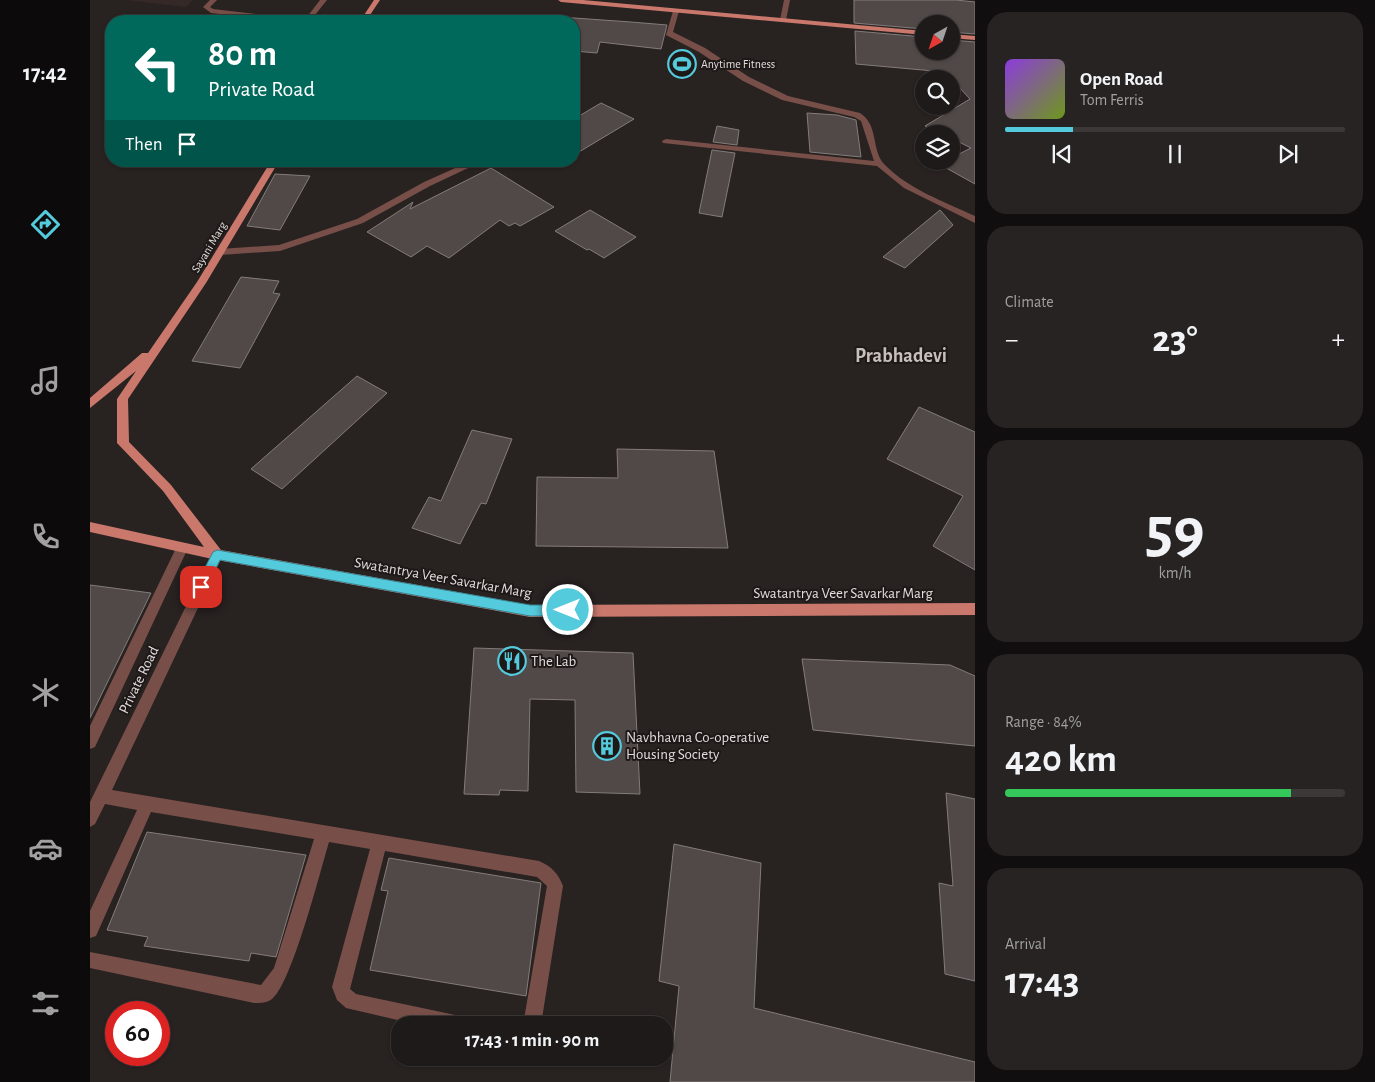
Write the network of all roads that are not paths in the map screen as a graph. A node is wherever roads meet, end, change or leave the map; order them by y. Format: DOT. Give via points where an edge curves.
graph roads {
  1 [pos="214,0"];
  2 [pos="324,0"];
  3 [pos="377,0"];
  4 [pos="561,0"];
  5 [pos="787,0"];
  6 [pos="676,12"];
  7 [pos="249,15"];
  8 [pos="312,15"];
  9 [pos="367,15"];
  10 [pos="783,20"];
  11 [pos="915,32"];
  12 [pos="960,37"];
  13 [pos="975,38"];
  14 [pos="666,141"];
  15 [pos="879,164"];
  16 [pos="271,167"];
  17 [pos="465,167"];
  18 [pos="975,220"];
  19 [pos="220,252"];
  20 [pos="161,344"];
  21 [pos="90,404"];
  22 [pos="90,527"];
  23 [pos="182,548"];
  24 [pos="217,555"];
  25 [pos="975,609"];
  26 [pos="90,742"];
  27 [pos="101,796"];
  28 [pos="148,804"];
  29 [pos="90,818"];
  30 [pos="324,833"];
  31 [pos="380,842"];
  32 [pos="90,930"];
  33 [pos="90,960"];
  34 [pos="418,1016"];
  35 [pos="533,1016"];
  1 -- 7 [label="street" via="206,7 207,10"];
  2 -- 8 [label="street"];
  3 -- 9 [label="main road"];
  4 -- 6 [label="main road"];
  5 -- 10 [label="street"];
  6 -- 10 [label="main road"];
  6 -- 15 [label="street" via="669,33 746,79 785,98 847,112 866,120"];
  10 -- 11 [label="main road"];
  12 -- 13 [label="main road"];
  14 -- 15 [label="street"];
  15 -- 18 [label="street" via="907,186"];
  16 -- 19 [label="main road, Sayani Marg"];
  17 -- 19 [label="street" via="360,221 280,248"];
  19 -- 20 [label="main road, Sayani Marg"];
  20 -- 21 [label="main road"];
  20 -- 24 [label="main road" via="122,399 122,442 167,488"];
  22 -- 23 [label="main road, Swatantrya Veer Savarkar Marg"];
  23 -- 24 [label="main road, Swatantrya Veer Savarkar Marg"];
  23 -- 26 [label="street"];
  24 -- 25 [label="main road, Swatantrya Veer Savarkar Marg" via="530,611"];
  24 -- 27 [label="street, Private Road"];
  27 -- 28 [label="street"];
  27 -- 29 [label="street, Private Road"];
  28 -- 30 [label="street"];
  28 -- 32 [label="street"];
  30 -- 31 [label="street"];
  30 -- 33 [label="street" via="281,971 274,986 264,994"];
  31 -- 34 [label="street" via="340,987 352,1002"];
  31 -- 35 [label="street" via="539,869 553,878 555,886"];
}
